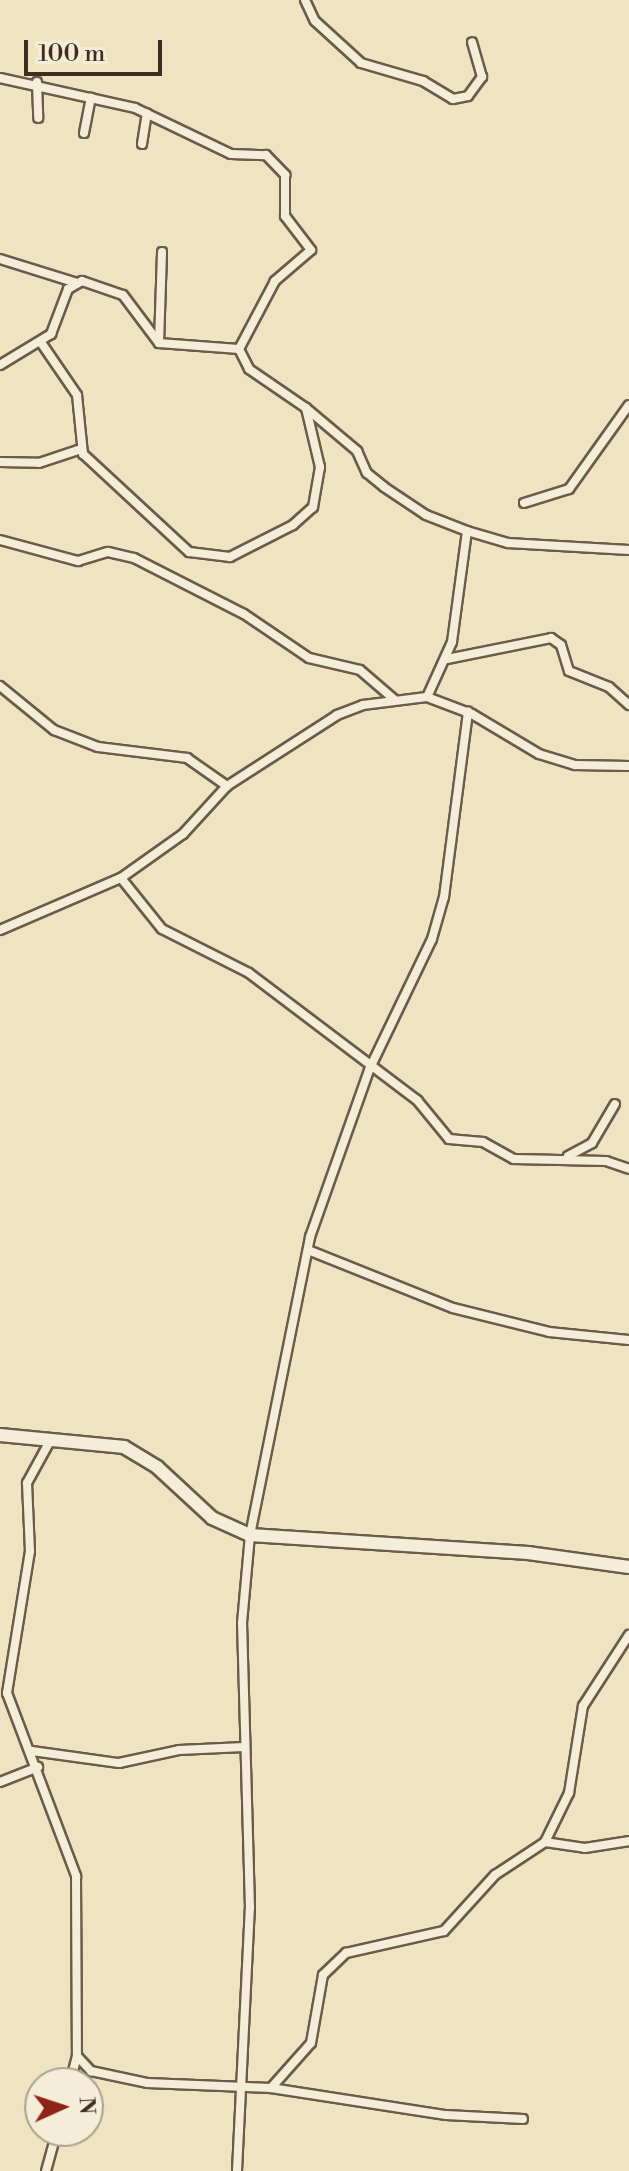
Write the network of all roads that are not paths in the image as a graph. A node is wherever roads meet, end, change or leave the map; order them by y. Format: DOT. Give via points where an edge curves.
graph roads {
  1 [pos="305,0"];
  2 [pos="472,42"];
  3 [pos="0,78"];
  4 [pos="37,82"];
  5 [pos="91,98"];
  6 [pos="147,113"];
  7 [pos="38,118"];
  8 [pos="84,133"];
  9 [pos="142,144"];
  10 [pos="162,252"];
  11 [pos="0,259"];
  12 [pos="77,283"];
  13 [pos="40,341"];
  14 [pos="159,343"];
  15 [pos="239,349"];
  16 [pos="0,365"];
  17 [pos="629,405"];
  18 [pos="306,408"];
  19 [pos="81,449"];
  20 [pos="0,462"];
  21 [pos="524,503"];
  22 [pos="467,531"];
  23 [pos="0,540"];
  24 [pos="629,550"];
  25 [pos="447,659"];
  26 [pos="0,686"];
  27 [pos="427,697"];
  28 [pos="395,700"];
  29 [pos="629,705"];
  30 [pos="468,712"];
  31 [pos="629,766"];
  32 [pos="227,786"];
  33 [pos="121,878"];
  34 [pos="0,930"];
  35 [pos="369,1070"];
  36 [pos="615,1104"];
  37 [pos="564,1158"];
  38 [pos="629,1169"];
  39 [pos="308,1250"];
  40 [pos="629,1340"];
  41 [pos="0,1435"];
  42 [pos="50,1441"];
  43 [pos="250,1535"];
  44 [pos="629,1567"];
  45 [pos="629,1635"];
  46 [pos="244,1747"];
  47 [pos="32,1751"];
  48 [pos="38,1767"];
  49 [pos="0,1782"];
  50 [pos="629,1841"];
  51 [pos="545,1842"];
  52 [pos="77,2056"];
  53 [pos="74,2067"];
  54 [pos="271,2088"];
  55 [pos="237,2091"];
  56 [pos="523,2119"];
  57 [pos="53,2147"];
  58 [pos="46,2171"];
  59 [pos="237,2171"];
  1 -- 2 [label="street" via="315,21 361,63 423,81 449,98 468,96 482,77"];
  3 -- 4 [label="street"];
  4 -- 5 [label="street"];
  4 -- 7 [label="street"];
  5 -- 6 [label="street"];
  5 -- 8 [label="street"];
  6 -- 9 [label="street"];
  6 -- 15 [label="street" via="230,154 266,155 288,181 285,216 311,250 275,281"];
  10 -- 14 [label="street"];
  11 -- 12 [label="street"];
  12 -- 13 [label="street" via="68,289 54,330"];
  12 -- 14 [label="street" via="123,295"];
  13 -- 16 [label="street"];
  13 -- 19 [label="street" via="77,395"];
  14 -- 15 [label="street"];
  15 -- 18 [label="street" via="249,369"];
  17 -- 21 [label="street" via="569,489"];
  18 -- 19 [label="street" via="320,467 313,507 293,525 230,557 189,552"];
  18 -- 22 [label="street" via="357,451 367,473 384,487 426,515"];
  19 -- 20 [label="street" via="39,463"];
  22 -- 24 [label="street" via="508,543"];
  22 -- 25 [label="street" via="468,559"];
  23 -- 28 [label="street" via="78,561 119,552 244,614 309,658 360,670"];
  25 -- 27 [label="street"];
  25 -- 29 [label="street" via="551,638 561,645 569,671 609,687"];
  26 -- 32 [label="street" via="54,730 98,747 187,758"];
  27 -- 28 [label="street"];
  27 -- 30 [label="street"];
  28 -- 32 [label="street" via="337,715"];
  30 -- 31 [label="street" via="539,754 575,765"];
  30 -- 35 [label="street" via="438,921"];
  32 -- 33 [label="street" via="183,834"];
  33 -- 34 [label="street"];
  33 -- 35 [label="street" via="162,929 249,973"];
  35 -- 37 [label="street" via="417,1100 449,1139 483,1142 514,1159"];
  35 -- 39 [label="street"];
  36 -- 37 [label="street" via="592,1143"];
  37 -- 38 [label="street"];
  39 -- 40 [label="street" via="453,1308 549,1332"];
  39 -- 43 [label="street"];
  41 -- 42 [label="main road"];
  42 -- 43 [label="main road" via="124,1447 157,1467 212,1518"];
  42 -- 47 [label="street" via="27,1483 30,1551 7,1684"];
  43 -- 44 [label="main road" via="528,1553"];
  43 -- 46 [label="street" via="242,1623"];
  45 -- 51 [label="street" via="583,1706 569,1793"];
  46 -- 47 [label="street" via="179,1750 119,1763"];
  46 -- 55 [label="street" via="250,1908"];
  47 -- 48 [label="street"];
  48 -- 49 [label="street"];
  48 -- 52 [label="street" via="76,1876"];
  50 -- 51 [label="street" via="585,1848"];
  51 -- 54 [label="street" via="495,1875 444,1931 346,1953 323,1975 311,2043"];
  52 -- 53 [label="street"];
  52 -- 55 [label="street" via="98,2074"];
  54 -- 55 [label="street"];
  54 -- 56 [label="street" via="446,2115"];
  55 -- 59 [label="street"];
  57 -- 58 [label="street"];
}
